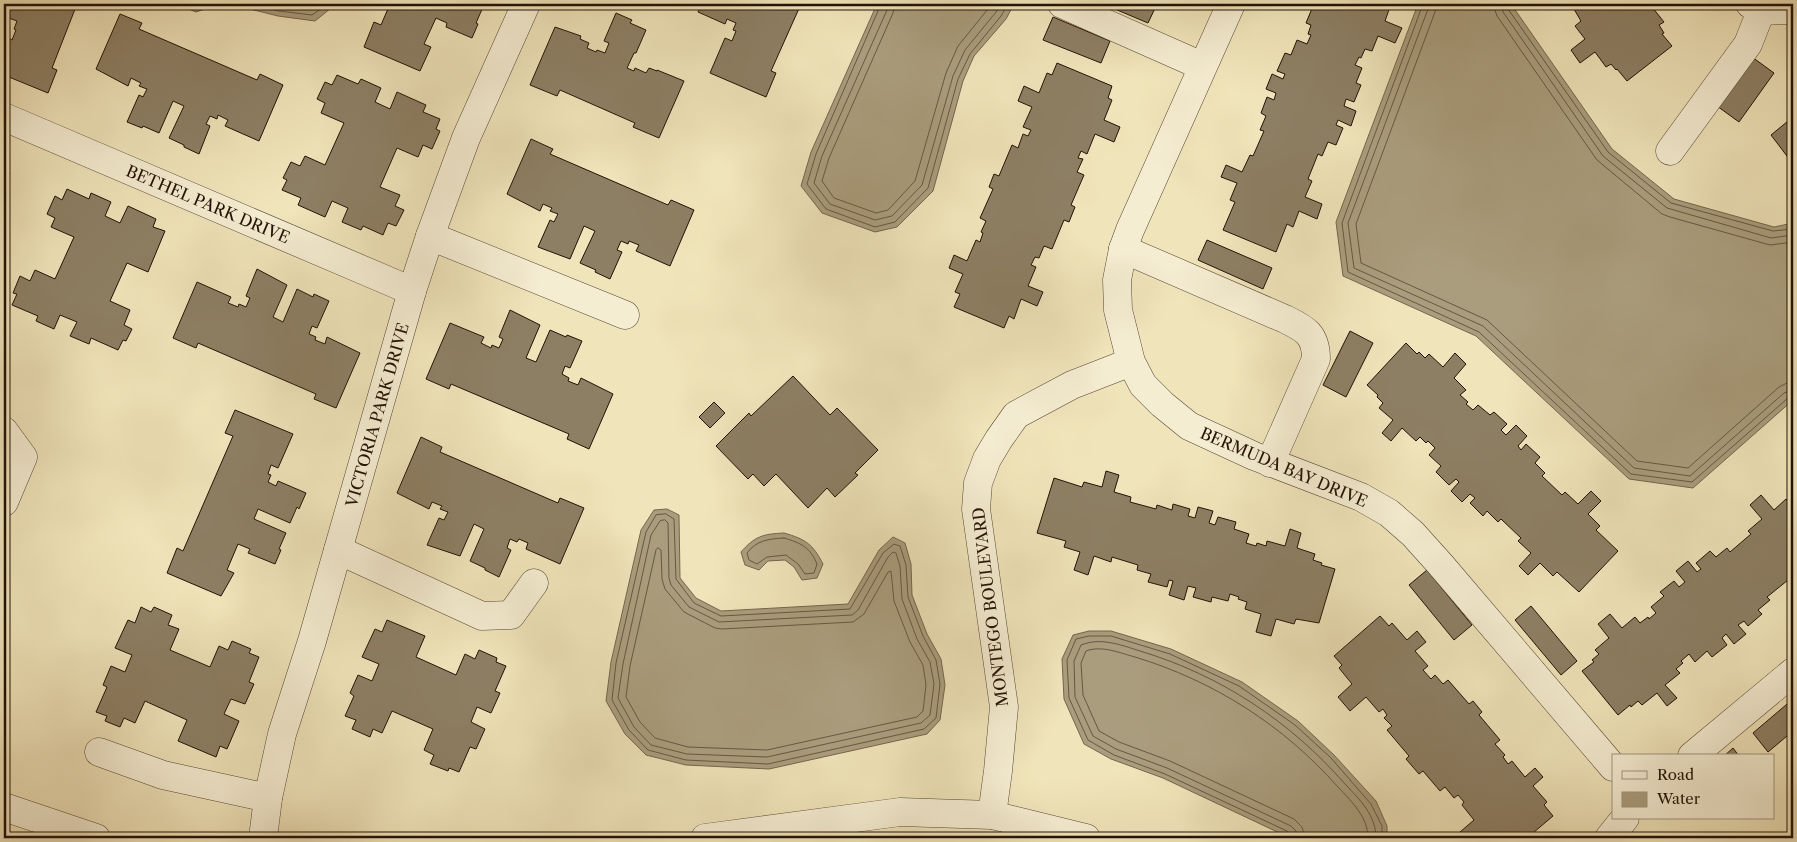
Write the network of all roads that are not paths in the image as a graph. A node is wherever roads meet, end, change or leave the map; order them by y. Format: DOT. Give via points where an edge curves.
graph roads {
  1 [pos="526,4"];
  2 [pos="1062,4"];
  3 [pos="1230,4"];
  4 [pos="1793,6"];
  5 [pos="1756,8"];
  6 [pos="1202,66"];
  7 [pos="4,116"];
  8 [pos="1670,151"];
  9 [pos="430,236"];
  10 [pos="1123,249"];
  11 [pos="412,291"];
  12 [pos="625,315"];
  13 [pos="1131,362"];
  14 [pos="4,431"];
  15 [pos="1270,462"];
  16 [pos="4,502"];
  17 [pos="338,550"];
  18 [pos="534,584"];
  19 [pos="1793,672"];
  20 [pos="98,752"];
  21 [pos="1694,754"];
  22 [pos="1612,766"];
  23 [pos="268,798"];
  24 [pos="4,807"];
  25 [pos="992,815"];
  26 [pos="1623,820"];
  27 [pos="748,835"];
  28 [pos="96,838"];
  29 [pos="263,838"];
  30 [pos="705,838"];
  31 [pos="1086,838"];
  32 [pos="1608,838"];
  1 -- 9 [label="street, VICTORIA PARK DRIVE" via="466,138"];
  2 -- 6 [label="street"];
  3 -- 6 [label="street, BERMUDA BAY DRIVE"];
  4 -- 5 [label="street" via="1787,10"];
  5 -- 8 [label="street" via="1748,44"];
  6 -- 10 [label="street, BERMUDA BAY DRIVE"];
  7 -- 11 [label="street, BETHEL PARK DRIVE"];
  9 -- 11 [label="street, VICTORIA PARK DRIVE"];
  9 -- 12 [label="street"];
  10 -- 13 [label="street, BERMUDA BAY DRIVE" via="1117,280 1118,310"];
  10 -- 15 [label="street" via="1285,319 1301,327 1312,338 1316,359"];
  11 -- 17 [label="street, VICTORIA PARK DRIVE"];
  13 -- 15 [label="street, BERMUDA BAY DRIVE" via="1143,385 1189,426"];
  13 -- 25 [label="street, MONTEGO BOULEVARD" via="1072,385 1016,415 987,459 978,483 976,510 1004,707"];
  14 -- 16 [label="street" via="23,457"];
  15 -- 22 [label="street, BERMUDA BAY DRIVE" via="1361,497 1389,513 1414,534"];
  17 -- 18 [label="street" via="482,616 512,615"];
  17 -- 23 [label="street, VICTORIA PARK DRIVE" via="282,734"];
  19 -- 21 [label="street"];
  20 -- 23 [label="street" via="163,775"];
  23 -- 29 [label="street, VICTORIA PARK DRIVE"];
  24 -- 28 [label="street"];
  25 -- 27 [label="street" via="900,812"];
  25 -- 31 [label="street"];
  26 -- 32 [label="street"];
  27 -- 30 [label="street"];
}
